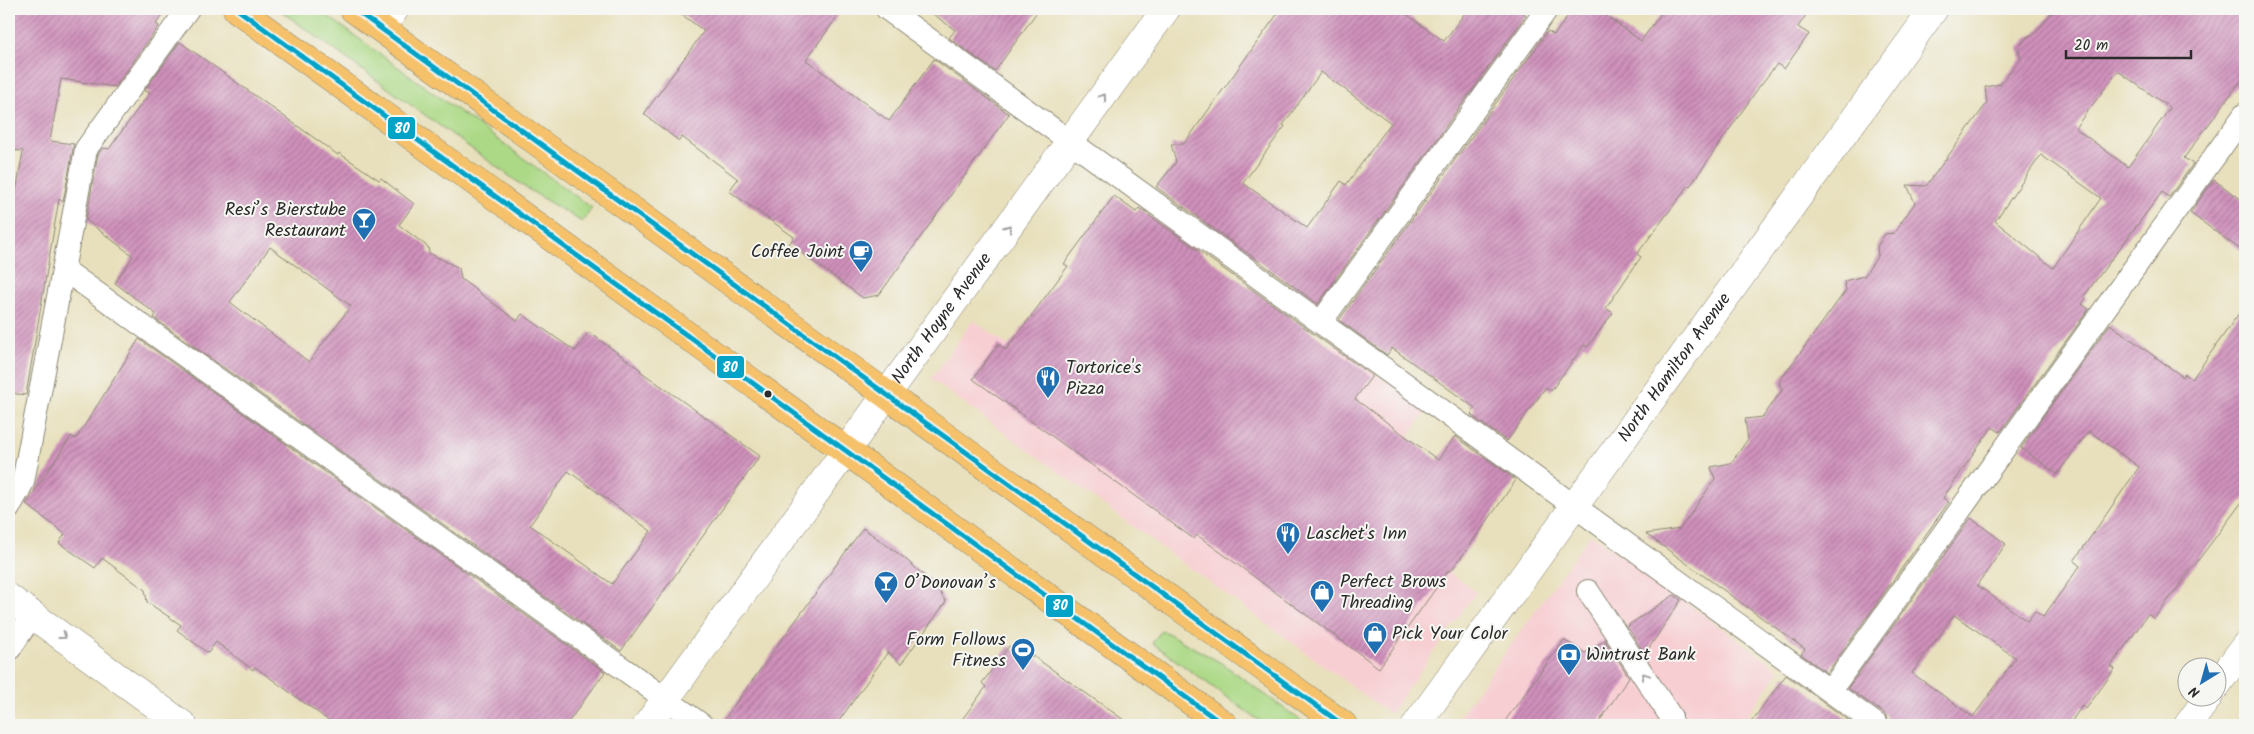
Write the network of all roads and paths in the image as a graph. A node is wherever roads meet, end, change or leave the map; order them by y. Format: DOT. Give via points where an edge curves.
graph roads {
  1 [pos="188,9"];
  2 [pos="237,9"];
  3 [pos="354,9"];
  4 [pos="887,9"];
  5 [pos="1166,9"];
  6 [pos="1547,9"];
  7 [pos="1934,9"];
  8 [pos="388,19"];
  9 [pos="2245,114"];
  10 [pos="1070,141"];
  11 [pos="63,269"];
  12 [pos="1321,322"];
  13 [pos="887,396"];
  14 [pos="847,451"];
  15 [pos="1573,505"];
  16 [pos="9,508"];
  17 [pos="1588,591"];
  18 [pos="9,598"];
  19 [pos="33,614"];
  20 [pos="2245,646"];
  21 [pos="9,650"];
  22 [pos="2226,672"];
  23 [pos="1830,691"];
  24 [pos="666,700"];
  25 [pos="2202,706"];
  26 [pos="1672,717"];
  27 [pos="183,725"];
  28 [pos="647,725"];
  29 [pos="702,725"];
  30 [pos="1224,725"];
  31 [pos="1343,725"];
  32 [pos="1416,725"];
  33 [pos="1877,725"];
  34 [pos="2188,725"];
  1 -- 11 [label="lane" via="86,149"];
  2 -- 14 [label="main road"];
  3 -- 8 [label="main road"];
  4 -- 10 [label="lane"];
  10 -- 5 [label="street, North Hoyne Avenue, one-way"];
  6 -- 12 [label="lane"];
  7 -- 15 [label="street, North Hamilton Avenue"];
  8 -- 13 [label="main road"];
  9 -- 23 [label="lane"];
  10 -- 12 [label="lane"];
  13 -- 10 [label="street, North Hoyne Avenue, one-way"];
  11 -- 16 [label="lane" via="23,482"];
  11 -- 24 [label="lane"];
  12 -- 15 [label="lane"];
  13 -- 14 [label="street, North Hoyne Avenue"];
  13 -- 31 [label="main road"];
  14 -- 24 [label="street, North Hoyne Avenue"];
  14 -- 30 [label="main road"];
  15 -- 23 [label="lane"];
  15 -- 32 [label="street, North Hamilton Avenue"];
  26 -- 17 [label="lane, one-way"];
  18 -- 19 [label="street"];
  19 -- 21 [label="lane"];
  19 -- 27 [label="street, one-way"];
  20 -- 22 [label="street"];
  23 -- 33 [label="lane"];
  24 -- 28 [label="street, North Hoyne Avenue"];
  24 -- 29 [label="lane"];
  25 -- 34 [label="street"];
}
